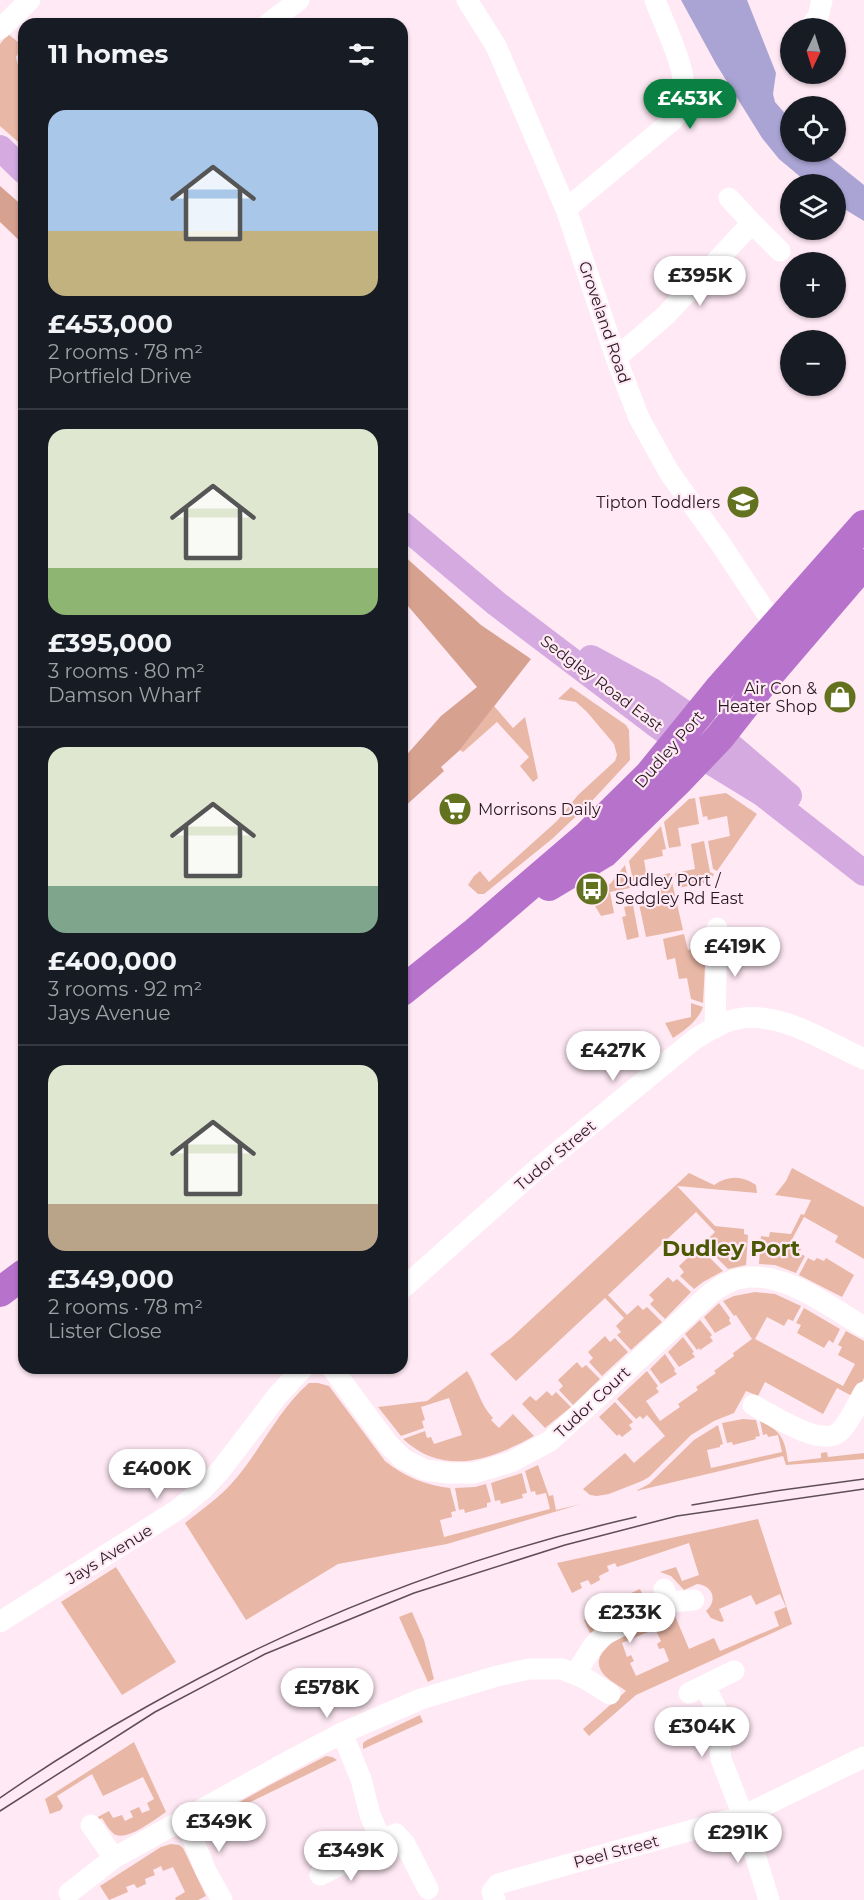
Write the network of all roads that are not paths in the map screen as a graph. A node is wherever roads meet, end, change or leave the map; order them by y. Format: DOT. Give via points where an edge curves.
graph roads {
  1 [pos="298,0"];
  2 [pos="467,0"];
  3 [pos="655,0"];
  4 [pos="822,0"];
  5 [pos="24,12"];
  6 [pos="276,18"];
  7 [pos="817,18"];
  8 [pos="0,29"];
  9 [pos="0,148"];
  10 [pos="18,165"];
  11 [pos="729,198"];
  12 [pos="566,209"];
  13 [pos="752,223"];
  14 [pos="780,251"];
  15 [pos="616,358"];
  16 [pos="864,525"];
  17 [pos="408,529"];
  18 [pos="864,564"];
  19 [pos="775,626"];
  20 [pos="698,738"];
  21 [pos="864,856"];
  22 [pos="864,873"];
  23 [pos="717,928"];
  24 [pos="408,986"];
  25 [pos="715,1028"];
  26 [pos="864,1059"];
  27 [pos="18,1279"];
  28 [pos="408,1284"];
  29 [pos="0,1292"];
  30 [pos="864,1327"];
  31 [pos="297,1374"];
  32 [pos="336,1374"];
  33 [pos="864,1392"];
  34 [pos="753,1405"];
  35 [pos="694,1600"];
  36 [pos="0,1622"];
  37 [pos="734,1671"];
  38 [pos="576,1673"];
  39 [pos="610,1694"];
  40 [pos="342,1733"];
  41 [pos="864,1757"];
  42 [pos="743,1816"];
  43 [pos="185,1820"];
  44 [pos="91,1825"];
  45 [pos="381,1840"];
  46 [pos="114,1858"];
  47 [pos="320,1875"];
  48 [pos="428,1889"];
  49 [pos="497,1892"];
  50 [pos="69,1893"];
  51 [pos="222,1900"];
  52 [pos="769,1900"];
  1 -- 6 [label="street"];
  2 -- 12 [label="street, Groveland Road" via="496,46"];
  3 -- 12 [label="street" via="682,70 682,107 673,120"];
  4 -- 7 [label="street"];
  5 -- 8 [label="street"];
  9 -- 10 [label="main road"];
  11 -- 13 [label="street"];
  12 -- 15 [label="street, Groveland Road"];
  13 -- 14 [label="street"];
  13 -- 15 [label="street" via="665,316"];
  15 -- 19 [label="street, Groveland Road" via="639,418 669,472"];
  16 -- 19 [label="highway, Dudley Port"];
  17 -- 20 [label="main road, Sedgley Road East" via="516,619"];
  18 -- 20 [label="highway, Dudley Port" via="768,675"];
  19 -- 20 [label="highway, Dudley Port"];
  20 -- 21 [label="main road, Sedgley Road East" via="797,802"];
  20 -- 22 [label="main road, Sedgley Road East"];
  20 -- 24 [label="highway, Dudley Port" via="649,775 588,834"];
  23 -- 25 [label="street"];
  25 -- 26 [label="street, Tudor Street" via="735,1019 783,1021"];
  25 -- 28 [label="street, Tudor Street" via="695,1039 537,1169"];
  27 -- 29 [label="highway"];
  30 -- 32 [label="street, Tudor Court" via="782,1281 752,1278 728,1282 711,1293 550,1441 511,1462 474,1473 425,1470 403,1459"];
  31 -- 36 [label="street, Jays Avenue" via="203,1489 177,1510"];
  33 -- 34 [label="street" via="841,1431 823,1438"];
  35 -- 38 [label="street" via="667,1595 604,1635"];
  37 -- 42 [label="street" via="697,1689 722,1722 721,1759"];
  38 -- 39 [label="street"];
  38 -- 40 [label="street" via="529,1669 497,1676 421,1700"];
  40 -- 43 [label="street"];
  40 -- 45 [label="street"];
  41 -- 42 [label="street, Peel Street"];
  42 -- 49 [label="street, Peel Street"];
  42 -- 52 [label="street"];
  43 -- 46 [label="street"];
  43 -- 51 [label="street"];
  44 -- 46 [label="street"];
  45 -- 47 [label="street" via="365,1853"];
  45 -- 48 [label="street" via="396,1834"];
  46 -- 50 [label="street"];
}
